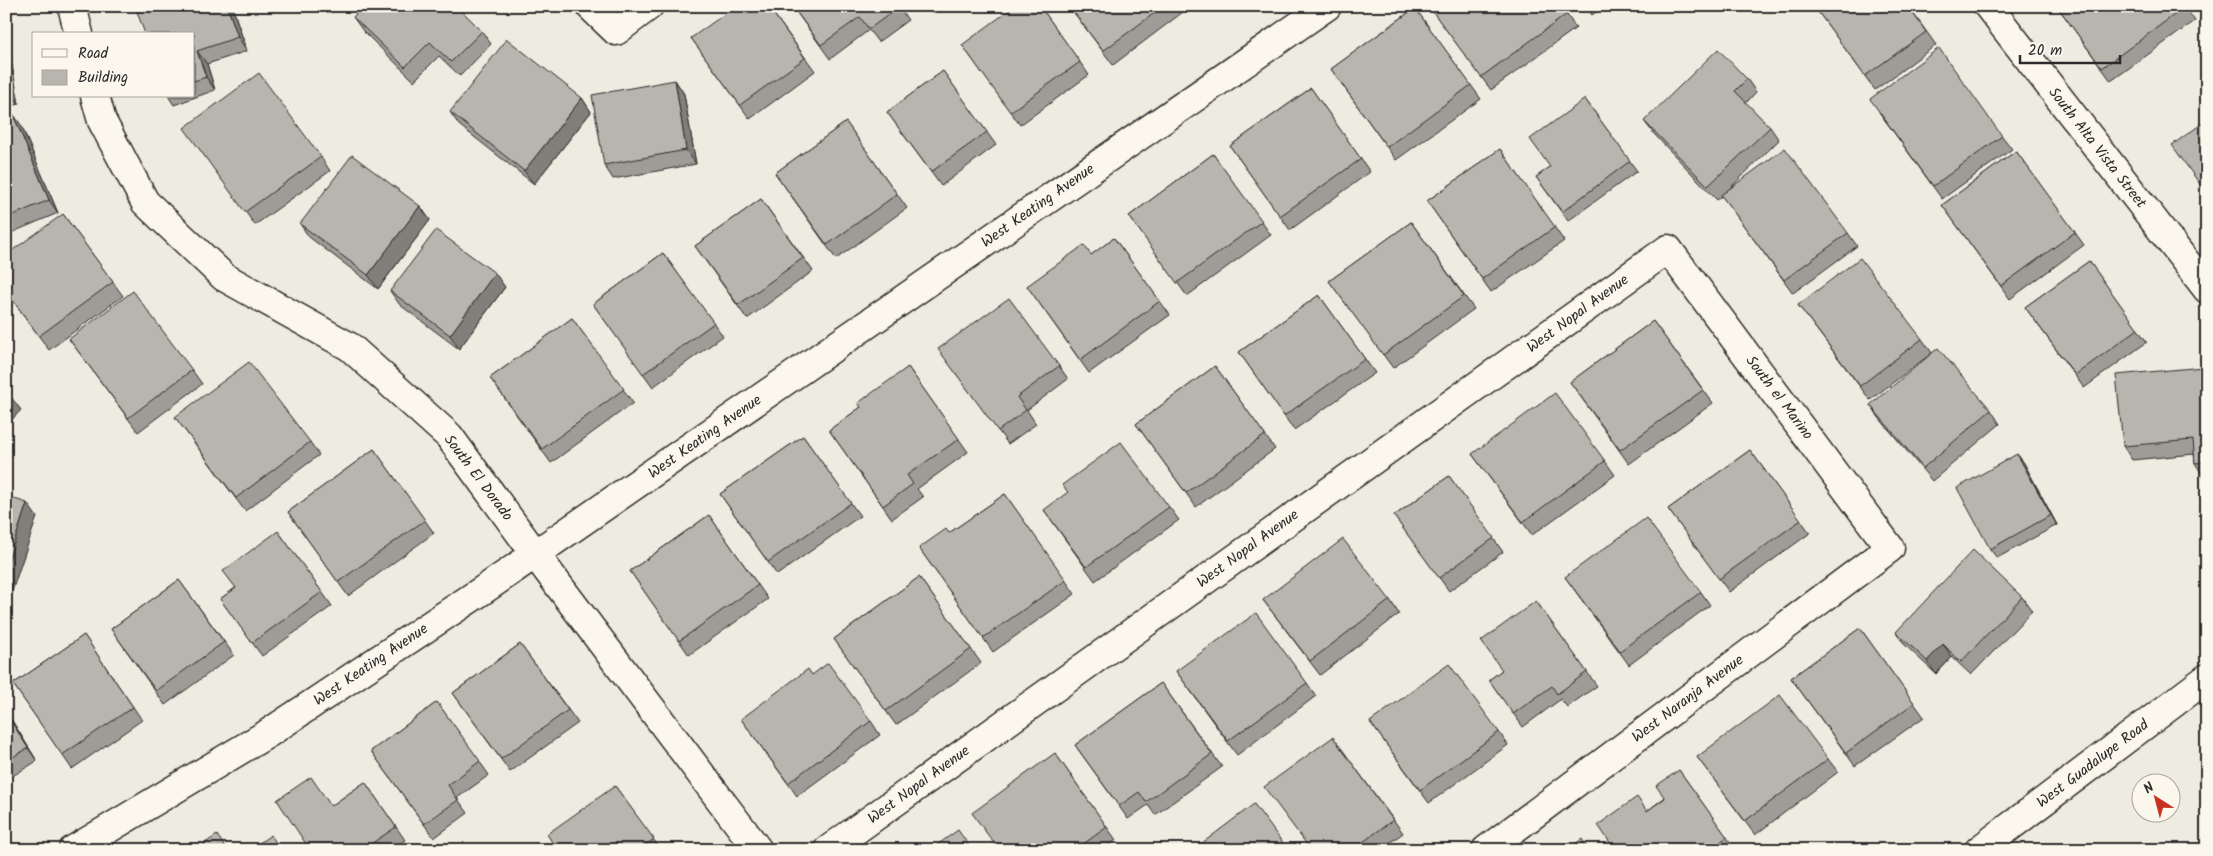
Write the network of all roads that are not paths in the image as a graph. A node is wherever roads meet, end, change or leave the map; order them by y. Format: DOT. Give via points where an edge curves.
graph roads {
  1 [pos="72,6"];
  2 [pos="590,6"];
  3 [pos="650,6"];
  4 [pos="1327,6"];
  5 [pos="1988,6"];
  6 [pos="78,32"];
  7 [pos="96,98"];
  8 [pos="1668,249"];
  9 [pos="2207,289"];
  10 [pos="1890,548"];
  11 [pos="534,554"];
  12 [pos="2207,678"];
  13 [pos="72,850"];
  14 [pos="758,850"];
  15 [pos="828,850"];
  16 [pos="1486,850"];
  17 [pos="1979,850"];
  1 -- 6 [label="street"];
  2 -- 3 [label="street" via="616,31"];
  4 -- 11 [label="street, West Keating Avenue"];
  5 -- 9 [label="street, South Alta Vista Street"];
  7 -- 11 [label="street, South El Dorado" via="102,121 146,202 224,276 350,347 449,436"];
  8 -- 10 [label="street, South el Marino"];
  8 -- 15 [label="street, West Nopal Avenue"];
  10 -- 16 [label="street, West Naranja Avenue"];
  11 -- 13 [label="street, West Keating Avenue" via="267,734"];
  11 -- 14 [label="street, South El Dorado"];
  12 -- 17 [label="street, West Guadalupe Road"];
}
